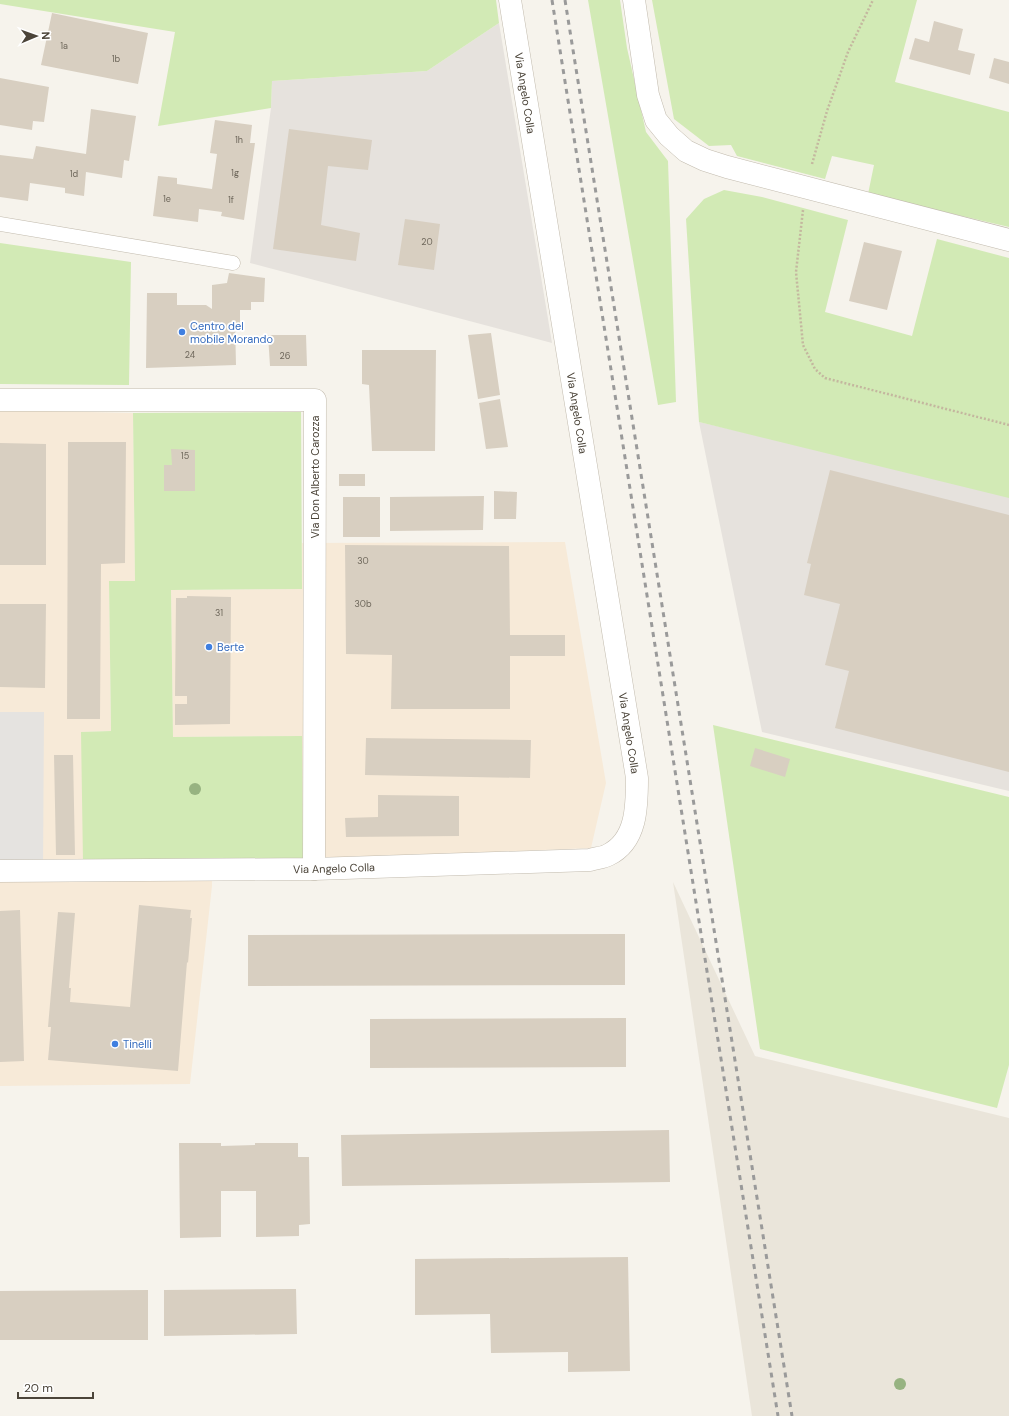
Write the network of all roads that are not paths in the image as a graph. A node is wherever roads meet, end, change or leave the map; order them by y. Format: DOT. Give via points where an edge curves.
graph roads {
  1 [pos="510,0"];
  2 [pos="634,0"];
  3 [pos="0,224"];
  4 [pos="1009,240"];
  5 [pos="233,263"];
  6 [pos="0,400"];
  7 [pos="314,868"];
  8 [pos="0,871"];
  1 -- 7 [label="street, Via Angelo Colla" via="637,778 634,820 628,837 618,849 607,856 590,860"];
  2 -- 4 [label="street" via="648,95 656,120 686,151 705,160 805,188"];
  3 -- 5 [label="lane"];
  6 -- 7 [label="street, Via Don Alberto Carozza" via="315,400"];
  7 -- 8 [label="street, Via Angelo Colla"];
}
